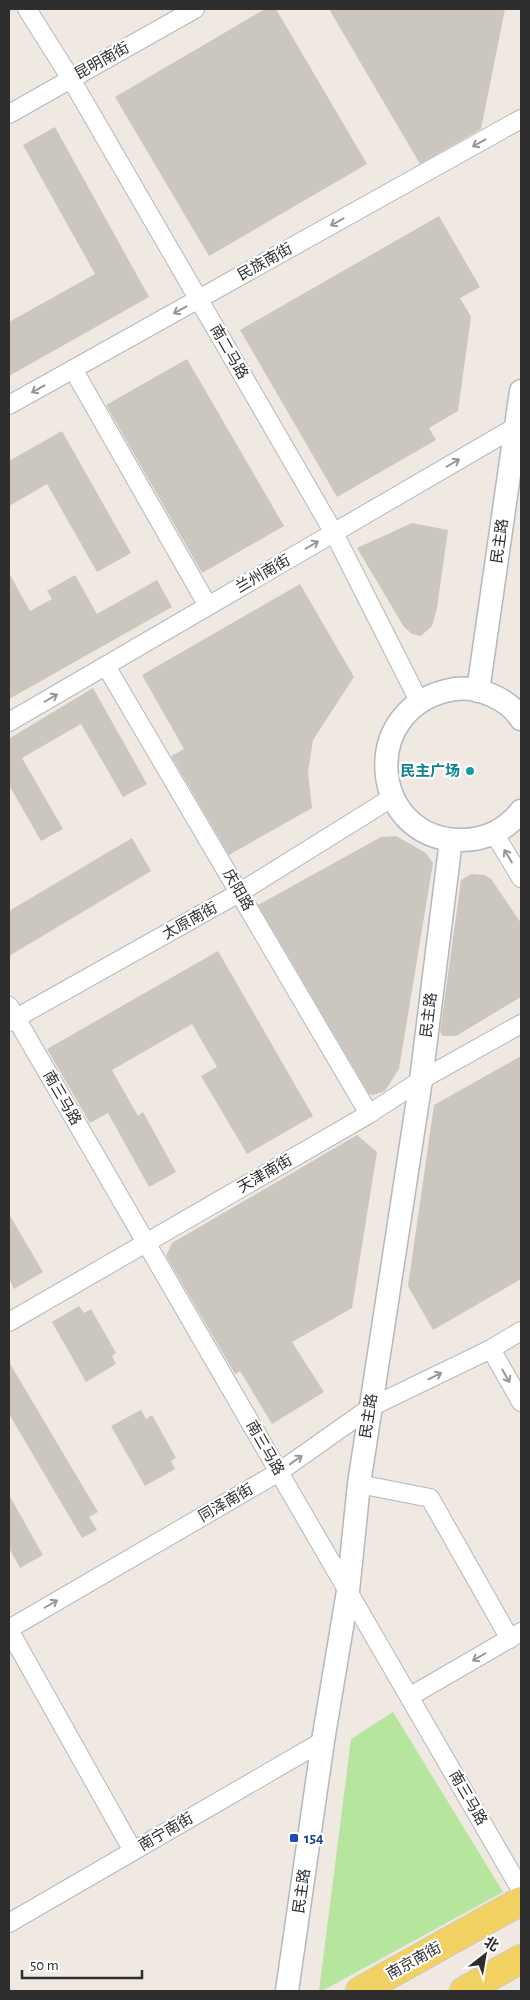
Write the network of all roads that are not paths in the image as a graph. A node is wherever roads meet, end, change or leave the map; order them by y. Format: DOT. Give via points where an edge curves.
graph roads {
  1 [pos="28,9"];
  2 [pos="195,9"];
  3 [pos="71,79"];
  4 [pos="9,114"];
  5 [pos="521,119"];
  6 [pos="199,299"];
  7 [pos="74,369"];
  8 [pos="521,391"];
  9 [pos="9,405"];
  10 [pos="517,426"];
  11 [pos="334,533"];
  12 [pos="208,606"];
  13 [pos="106,666"];
  14 [pos="478,691"];
  15 [pos="419,701"];
  16 [pos="521,719"];
  17 [pos="9,722"];
  18 [pos="392,797"];
  19 [pos="521,810"];
  20 [pos="494,834"];
  21 [pos="451,840"];
  22 [pos="521,878"];
  23 [pos="239,893"];
  24 [pos="11,1016"];
  25 [pos="521,1024"];
  26 [pos="421,1080"];
  27 [pos="370,1114"];
  28 [pos="146,1243"];
  29 [pos="9,1322"];
  30 [pos="521,1332"];
  31 [pos="490,1349"];
  32 [pos="521,1402"];
  33 [pos="371,1407"];
  34 [pos="279,1472"];
  35 [pos="359,1484"];
  36 [pos="348,1591"];
  37 [pos="9,1629"];
  38 [pos="516,1635"];
  39 [pos="409,1697"];
  40 [pos="323,1741"];
  41 [pos="133,1851"];
  42 [pos="521,1890"];
  43 [pos="521,1901"];
  44 [pos="9,1923"];
  45 [pos="521,1959"];
  46 [pos="287,1991"];
  47 [pos="360,1991"];
  48 [pos="464,1991"];
  1 -- 3 [label="street, 南二马路"];
  2 -- 3 [label="street, 昆明南街"];
  3 -- 4 [label="street, 昆明南街"];
  3 -- 6 [label="street, 南二马路"];
  5 -- 6 [label="street, 民族南街, one-way"];
  6 -- 7 [label="street, 民族南街, one-way"];
  6 -- 11 [label="street, 南二马路"];
  7 -- 9 [label="street, 民族南街, one-way"];
  7 -- 12 [label="street"];
  8 -- 10 [label="street, 民主路"];
  11 -- 10 [label="street, 兰州南街, one-way"];
  10 -- 14 [label="street, 民主路"];
  12 -- 11 [label="street, 兰州南街, one-way"];
  11 -- 15 [label="street, 南二马路"];
  12 -- 13 [label="street, 兰州南街"];
  17 -- 13 [label="street, 兰州南街, one-way"];
  13 -- 23 [label="street, 庆阳路"];
  14 -- 15 [label="street" via="438,692"];
  14 -- 16 [label="street" via="500,699"];
  15 -- 18 [label="street" via="403,716 392,734 386,755 386,776"];
  18 -- 21 [label="street" via="407,817 427,832"];
  18 -- 23 [label="street, 太原南街"];
  19 -- 20 [label="street" via="513,821"];
  20 -- 21 [label="street" via="473,840"];
  22 -- 20 [label="street, one-way"];
  21 -- 26 [label="street, 民主路"];
  23 -- 24 [label="street, 太原南街"];
  23 -- 27 [label="street, 庆阳路"];
  24 -- 28 [label="street, 南三马路"];
  25 -- 26 [label="street, 天津南街"];
  26 -- 27 [label="street, 天津南街"];
  26 -- 33 [label="street, 民主路"];
  27 -- 28 [label="street, 天津南街"];
  28 -- 29 [label="street, 天津南街"];
  28 -- 34 [label="street, 南三马路"];
  30 -- 31 [label="street, 同泽南街"];
  31 -- 32 [label="street, one-way"];
  33 -- 31 [label="street, 同泽南街, one-way"];
  34 -- 33 [label="street, 同泽南街, one-way"];
  33 -- 35 [label="street, 民主路"];
  34 -- 36 [label="street, 南三马路"];
  37 -- 34 [label="street, 同泽南街, one-way"];
  35 -- 36 [label="street, 民主路"];
  35 -- 38 [label="street" via="430,1498"];
  36 -- 39 [label="street, 南三马路"];
  36 -- 40 [label="street, 民主路"];
  37 -- 41 [label="street"];
  38 -- 39 [label="street, one-way"];
  39 -- 42 [label="street, 南三马路"];
  40 -- 41 [label="street, 南宁南街"];
  40 -- 46 [label="street, 民主路"];
  41 -- 44 [label="street, 南宁南街"];
  43 -- 47 [label="main road, 南京南街"];
  45 -- 48 [label="main road"];
}
